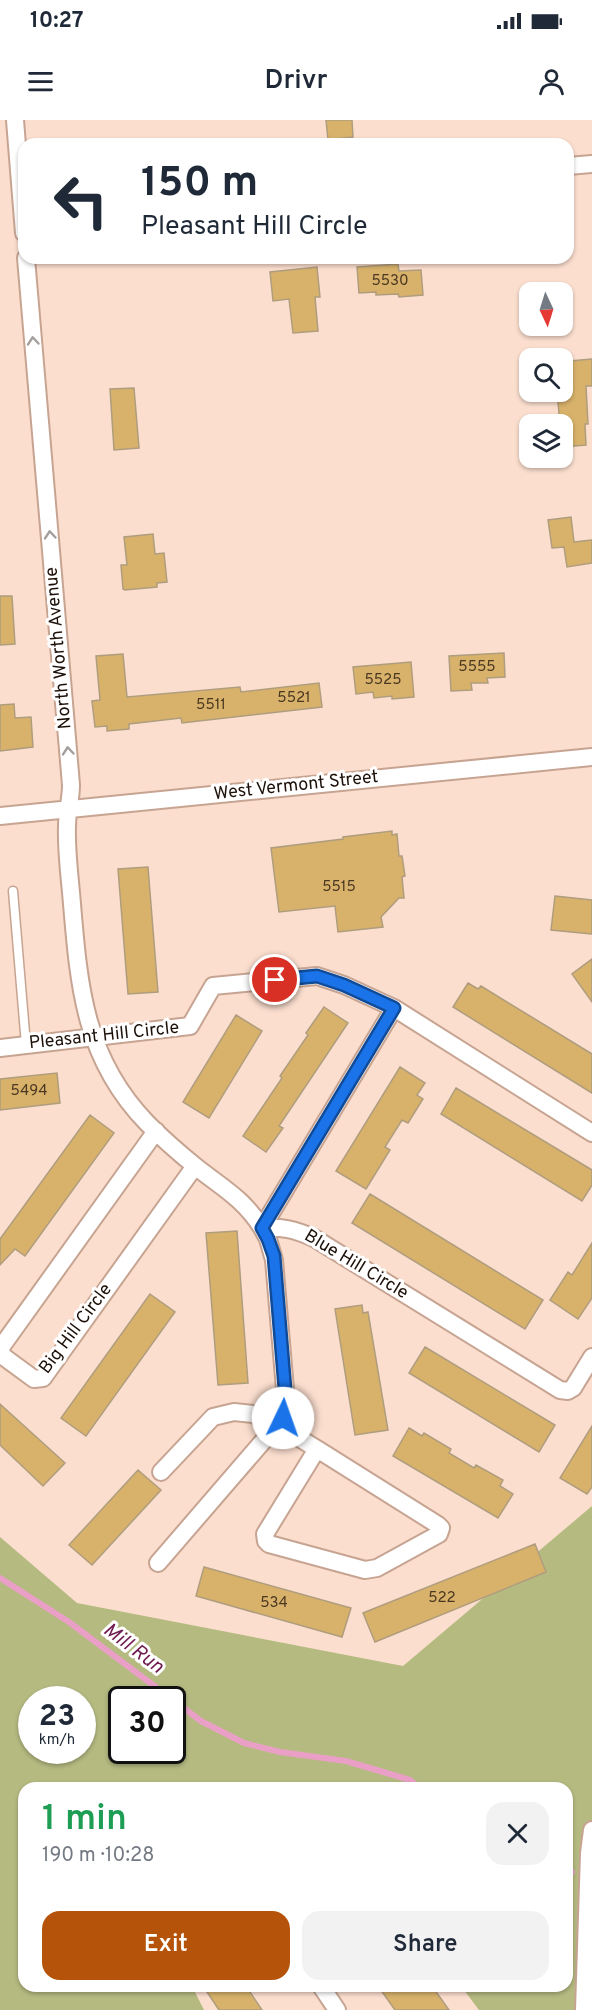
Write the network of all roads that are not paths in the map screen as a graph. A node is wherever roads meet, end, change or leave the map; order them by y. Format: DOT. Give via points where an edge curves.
graph roads {
  1 [pos="15,120"];
  2 [pos="18,155"];
  3 [pos="592,164"];
  4 [pos="574,166"];
  5 [pos="27,264"];
  6 [pos="592,757"];
  7 [pos="69,809"];
  8 [pos="0,816"];
  9 [pos="13,891"];
  10 [pos="394,1008"];
  11 [pos="93,1037"];
  12 [pos="26,1045"];
  13 [pos="0,1048"];
  14 [pos="156,1131"];
  15 [pos="592,1133"];
  16 [pos="195,1166"];
  17 [pos="262,1228"];
  18 [pos="592,1357"];
  19 [pos="278,1425"];
  20 [pos="317,1449"];
  21 [pos="162,1472"];
  22 [pos="158,1563"];
  23 [pos="592,1830"];
  24 [pos="325,1992"];
  25 [pos="337,2010"];
  26 [pos="584,2010"];
  1 -- 2 [label="street"];
  3 -- 4 [label="street"];
  7 -- 5 [label="street, North Worth Avenue, one-way" via="71,785"];
  6 -- 7 [label="street, West Vermont Street"];
  7 -- 8 [label="street, West Vermont Street"];
  7 -- 11 [label="street, North Worth Avenue" via="66,828 77,968"];
  9 -- 12 [label="lane"];
  10 -- 11 [label="street, Pleasant Hill Circle" via="317,976 213,986 190,1026"];
  10 -- 15 [label="street"];
  10 -- 17 [label="street"];
  11 -- 12 [label="street, Pleasant Hill Circle"];
  11 -- 14 [label="street" via="115,1083"];
  12 -- 13 [label="street, Pleasant Hill Circle"];
  14 -- 16 [label="street"];
  14 -- 16 [label="street, Big Hill Circle" via="2,1346 4,1358 34,1379 43,1378"];
  16 -- 17 [label="street" via="236,1196"];
  17 -- 18 [label="street, Blue Hill Circle" via="295,1230 314,1238 560,1390 573,1388"];
  17 -- 19 [label="street" via="274,1256 284,1378 286,1406"];
  19 -- 20 [label="street"];
  19 -- 21 [label="street" via="252,1414 234,1412 213,1417"];
  19 -- 22 [label="street"];
  20 -- 20 [label="street" via="438,1525 439,1534 372,1570 269,1544 265,1534"];
  23 -- 26 [label="street"];
  24 -- 25 [label="street"];
}
